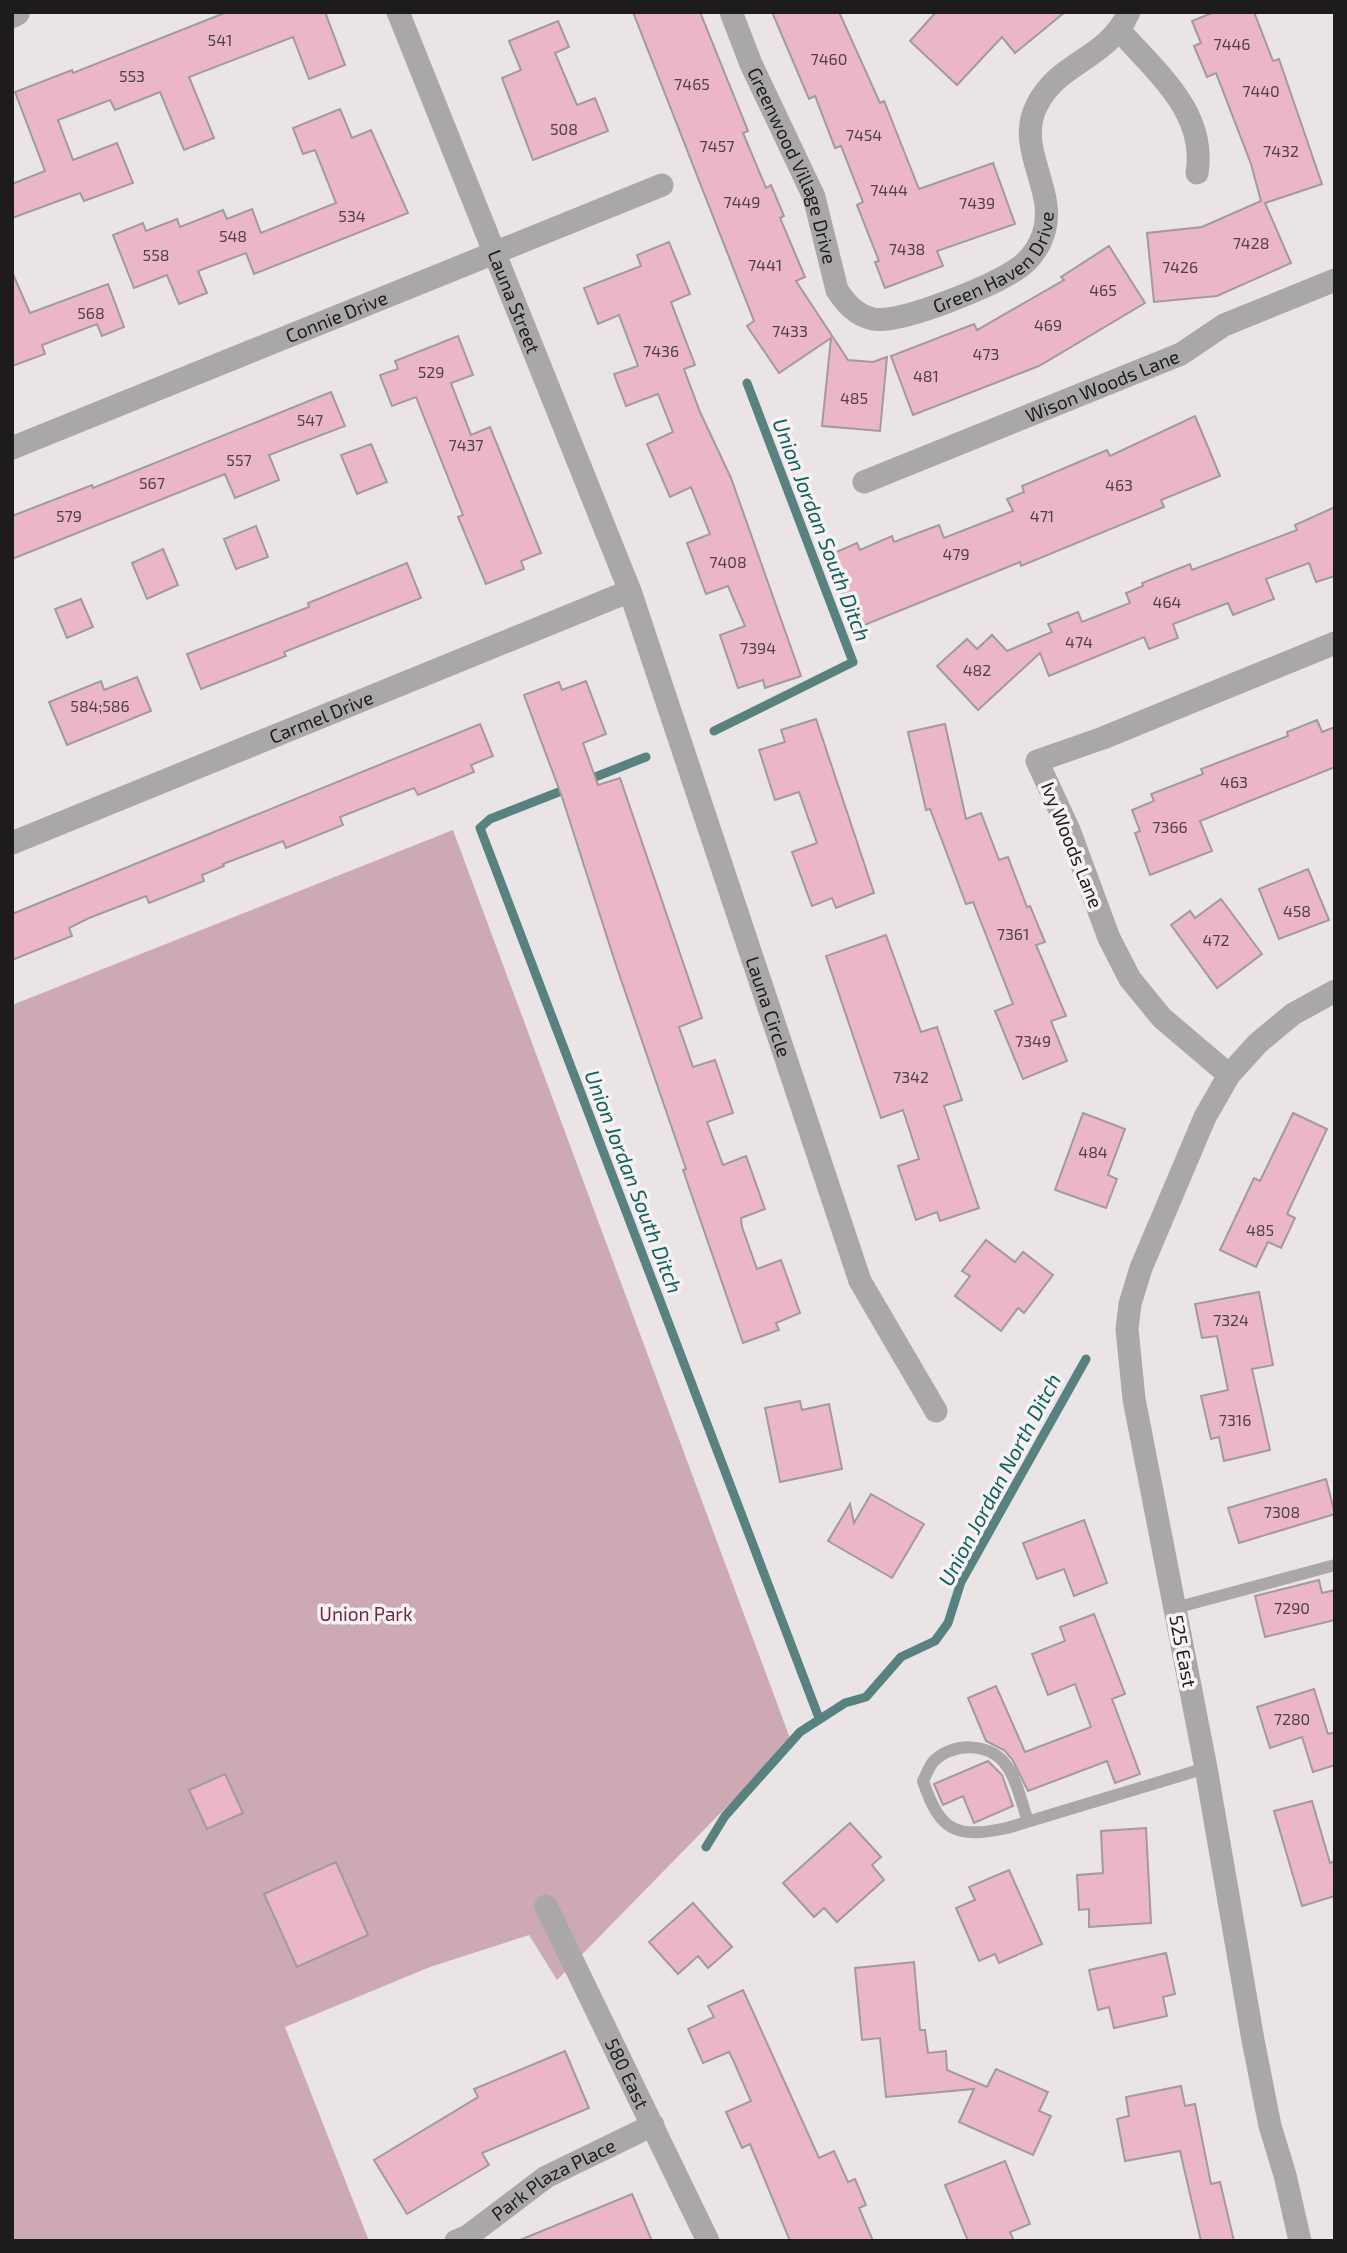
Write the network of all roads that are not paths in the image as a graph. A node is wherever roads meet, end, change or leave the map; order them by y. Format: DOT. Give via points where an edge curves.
graph roads {
  1 [pos="398,12"];
  2 [pos="731,12"];
  3 [pos="1125,22"];
  4 [pos="1197,173"];
  5 [pos="662,185"];
  6 [pos="494,253"];
  7 [pos="1335,280"];
  8 [pos="860,314"];
  9 [pos="12,448"];
  10 [pos="864,482"];
  11 [pos="630,591"];
  12 [pos="1335,643"];
  13 [pos="12,843"];
  14 [pos="1335,991"];
  15 [pos="1229,1075"];
  16 [pos="936,1411"];
  17 [pos="1335,1565"];
  18 [pos="1175,1608"];
  19 [pos="1206,1768"];
  20 [pos="1028,1821"];
  21 [pos="546,1906"];
  22 [pos="653,2125"];
  23 [pos="456,2241"];
  24 [pos="708,2241"];
  25 [pos="1300,2241"];
  1 -- 6 [label="street, Launa Street"];
  2 -- 8 [label="street, Greenwood Village Drive" via="814,197 837,290"];
  3 -- 4 [label="street" via="1188,113 1200,154"];
  3 -- 8 [label="street, Green Haven Drive" via="1106,45 1053,82 1035,108 1030,143 1047,218 1044,234 1028,260 1002,278 906,317 882,320"];
  5 -- 6 [label="street, Connie Drive"];
  6 -- 9 [label="street, Connie Drive"];
  6 -- 11 [label="street, Launa Street"];
  7 -- 10 [label="street, Wison Woods Lane" via="1224,325 1181,354"];
  11 -- 13 [label="street, Carmel Drive"];
  11 -- 16 [label="street, Launa Circle" via="860,1281"];
  12 -- 15 [label="street, Ivy Woods Lane" via="1037,761 1130,979 1162,1018"];
  14 -- 15 [label="street, 525 East" via="1293,1014 1258,1042"];
  15 -- 18 [label="street, 525 East" via="1205,1117 1141,1268 1127,1329 1134,1399"];
  17 -- 18 [label="lane"];
  18 -- 19 [label="street, 525 East"];
  19 -- 20 [label="lane"];
  19 -- 25 [label="street, 525 East" via="1267,2113"];
  20 -- 20 [label="lane" via="981,1833 959,1831 944,1823 933,1811 923,1782 932,1763 949,1749 975,1747 992,1754 1006,1765"];
  21 -- 22 [label="street, 580 East"];
  22 -- 23 [label="street, Park Plaza Place" via="546,2177"];
  22 -- 24 [label="street, 580 East"];
}
